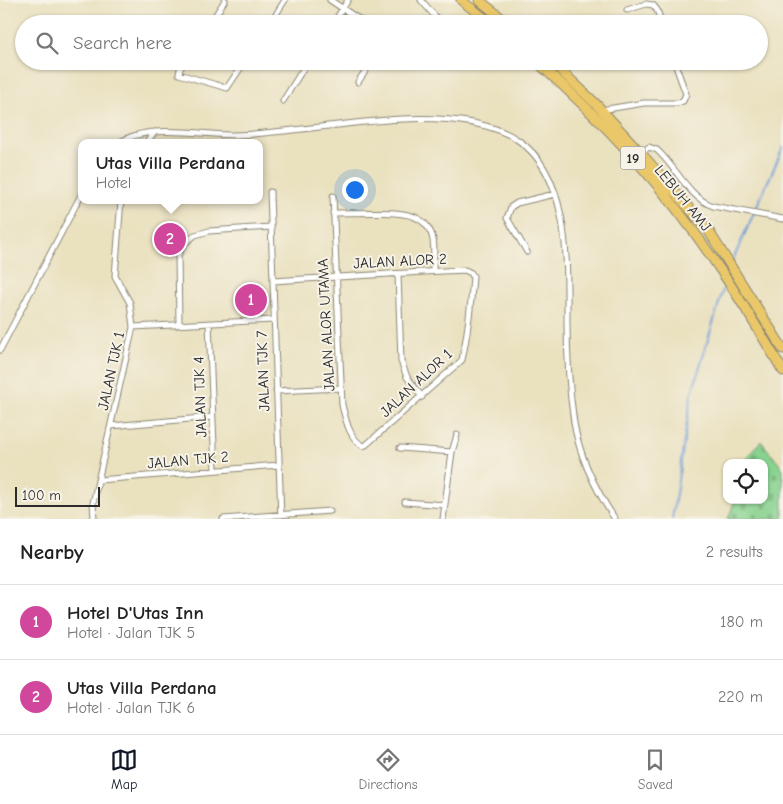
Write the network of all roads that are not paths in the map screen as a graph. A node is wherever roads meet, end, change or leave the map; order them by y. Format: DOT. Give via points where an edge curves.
graph roads {
  1 [pos="225,0"];
  2 [pos="285,0"];
  3 [pos="330,0"];
  4 [pos="348,0"];
  5 [pos="421,0"];
  6 [pos="461,0"];
  7 [pos="479,0"];
  8 [pos="343,8"];
  9 [pos="626,10"];
  10 [pos="216,15"];
  11 [pos="276,15"];
  12 [pos="338,15"];
  13 [pos="353,15"];
  14 [pos="434,15"];
  15 [pos="480,15"];
  16 [pos="498,15"];
  17 [pos="659,15"];
  18 [pos="180,70"];
  19 [pos="239,70"];
  20 [pos="302,70"];
  21 [pos="366,70"];
  22 [pos="546,70"];
  23 [pos="560,70"];
  24 [pos="677,70"];
  25 [pos="358,82"];
  26 [pos="283,100"];
  27 [pos="601,110"];
  28 [pos="155,132"];
  29 [pos="126,139"];
  30 [pos="149,139"];
  31 [pos="641,153"];
  32 [pos="270,192"];
  33 [pos="555,194"];
  34 [pos="332,196"];
  35 [pos="78,200"];
  36 [pos="121,204"];
  37 [pos="333,212"];
  38 [pos="783,219"];
  39 [pos="271,227"];
  40 [pos="527,252"];
  41 [pos="468,271"];
  42 [pos="433,272"];
  43 [pos="398,274"];
  44 [pos="336,277"];
  45 [pos="273,281"];
  46 [pos="274,320"];
  47 [pos="209,323"];
  48 [pos="179,325"];
  49 [pos="133,327"];
  50 [pos="783,349"];
  51 [pos="0,350"];
  52 [pos="783,372"];
  53 [pos="341,388"];
  54 [pos="276,391"];
  55 [pos="422,396"];
  56 [pos="213,417"];
  57 [pos="111,426"];
  58 [pos="457,435"];
  59 [pos="363,446"];
  60 [pos="400,448"];
  61 [pos="452,452"];
  62 [pos="279,465"];
  63 [pos="215,470"];
  64 [pos="99,480"];
  65 [pos="405,502"];
  66 [pos="445,505"];
  67 [pos="330,511"];
  68 [pos="281,517"];
  69 [pos="94,519"];
  70 [pos="223,519"];
  71 [pos="443,519"];
  72 [pos="615,519"];
  1 -- 10 [label="street"];
  2 -- 11 [label="street"];
  3 -- 8 [label="street"];
  4 -- 8 [label="street"];
  5 -- 14 [label="street"];
  6 -- 15 [label="highway"];
  7 -- 16 [label="highway"];
  8 -- 12 [label="street"];
  8 -- 13 [label="street"];
  9 -- 17 [label="street" via="653,5"];
  18 -- 19 [label="street" via="179,74 228,88"];
  20 -- 26 [label="street"];
  21 -- 25 [label="street"];
  22 -- 52 [label="highway, LEBUH AMJ / 19" via="588,110 670,203 718,265"];
  23 -- 27 [label="highway, LEBUH AMJ / 19"];
  24 -- 27 [label="street" via="686,94 683,101"];
  27 -- 31 [label="highway, LEBUH AMJ / 19"];
  28 -- 29 [label="street"];
  28 -- 30 [label="street"];
  28 -- 33 [label="street" via="249,134 411,118 461,121 508,134 525,146 541,164"];
  31 -- 38 [label="street" via="649,147 657,150 706,204"];
  31 -- 50 [label="highway, LEBUH AMJ / 19" via="708,230"];
  32 -- 39 [label="street, JALAN TJK 7"];
  33 -- 40 [label="street" via="517,203 511,208 507,218"];
  33 -- 72 [label="street" via="567,258 568,362 574,424 590,476"];
  34 -- 37 [label="street, JALAN ALOR UTAMA"];
  35 -- 51 [label="street"];
  36 -- 49 [label="street, JALAN TJK 1" via="115,276 130,303"];
  37 -- 42 [label="street" via="401,214 423,221 434,241"];
  37 -- 44 [label="street, JALAN ALOR UTAMA"];
  39 -- 45 [label="street, JALAN TJK 7"];
  39 -- 48 [label="street" via="209,231 195,235 184,244 178,255"];
  41 -- 42 [label="street, JALAN ALOR 2"];
  41 -- 55 [label="street, JALAN ALOR 1" via="473,276 462,360"];
  42 -- 43 [label="street, JALAN ALOR 2"];
  43 -- 44 [label="street, JALAN ALOR 2"];
  43 -- 55 [label="street" via="401,361 407,377"];
  44 -- 45 [label="street, JALAN ALOR 2"];
  44 -- 53 [label="street, JALAN ALOR UTAMA"];
  45 -- 46 [label="street, JALAN TJK 7"];
  46 -- 47 [label="street"];
  46 -- 54 [label="street, JALAN TJK 7"];
  47 -- 48 [label="street"];
  47 -- 56 [label="street, JALAN TJK 4"];
  48 -- 49 [label="street"];
  49 -- 57 [label="street, JALAN TJK 1"];
  53 -- 54 [label="street"];
  53 -- 59 [label="street, JALAN ALOR UTAMA" via="347,422 355,440"];
  54 -- 62 [label="street, JALAN TJK 7"];
  55 -- 59 [label="street, JALAN ALOR 1"];
  56 -- 57 [label="street"];
  56 -- 63 [label="street, JALAN TJK 4"];
  57 -- 64 [label="street, JALAN TJK 1"];
  58 -- 61 [label="street"];
  60 -- 61 [label="street"];
  61 -- 66 [label="street"];
  62 -- 63 [label="street, JALAN TJK 2"];
  62 -- 68 [label="street, JALAN TJK 7"];
  63 -- 64 [label="street, JALAN TJK 2"];
  64 -- 69 [label="street, JALAN TJK 1"];
  65 -- 66 [label="street"];
  66 -- 71 [label="street"];
  67 -- 68 [label="street"];
  68 -- 70 [label="street"];
}
